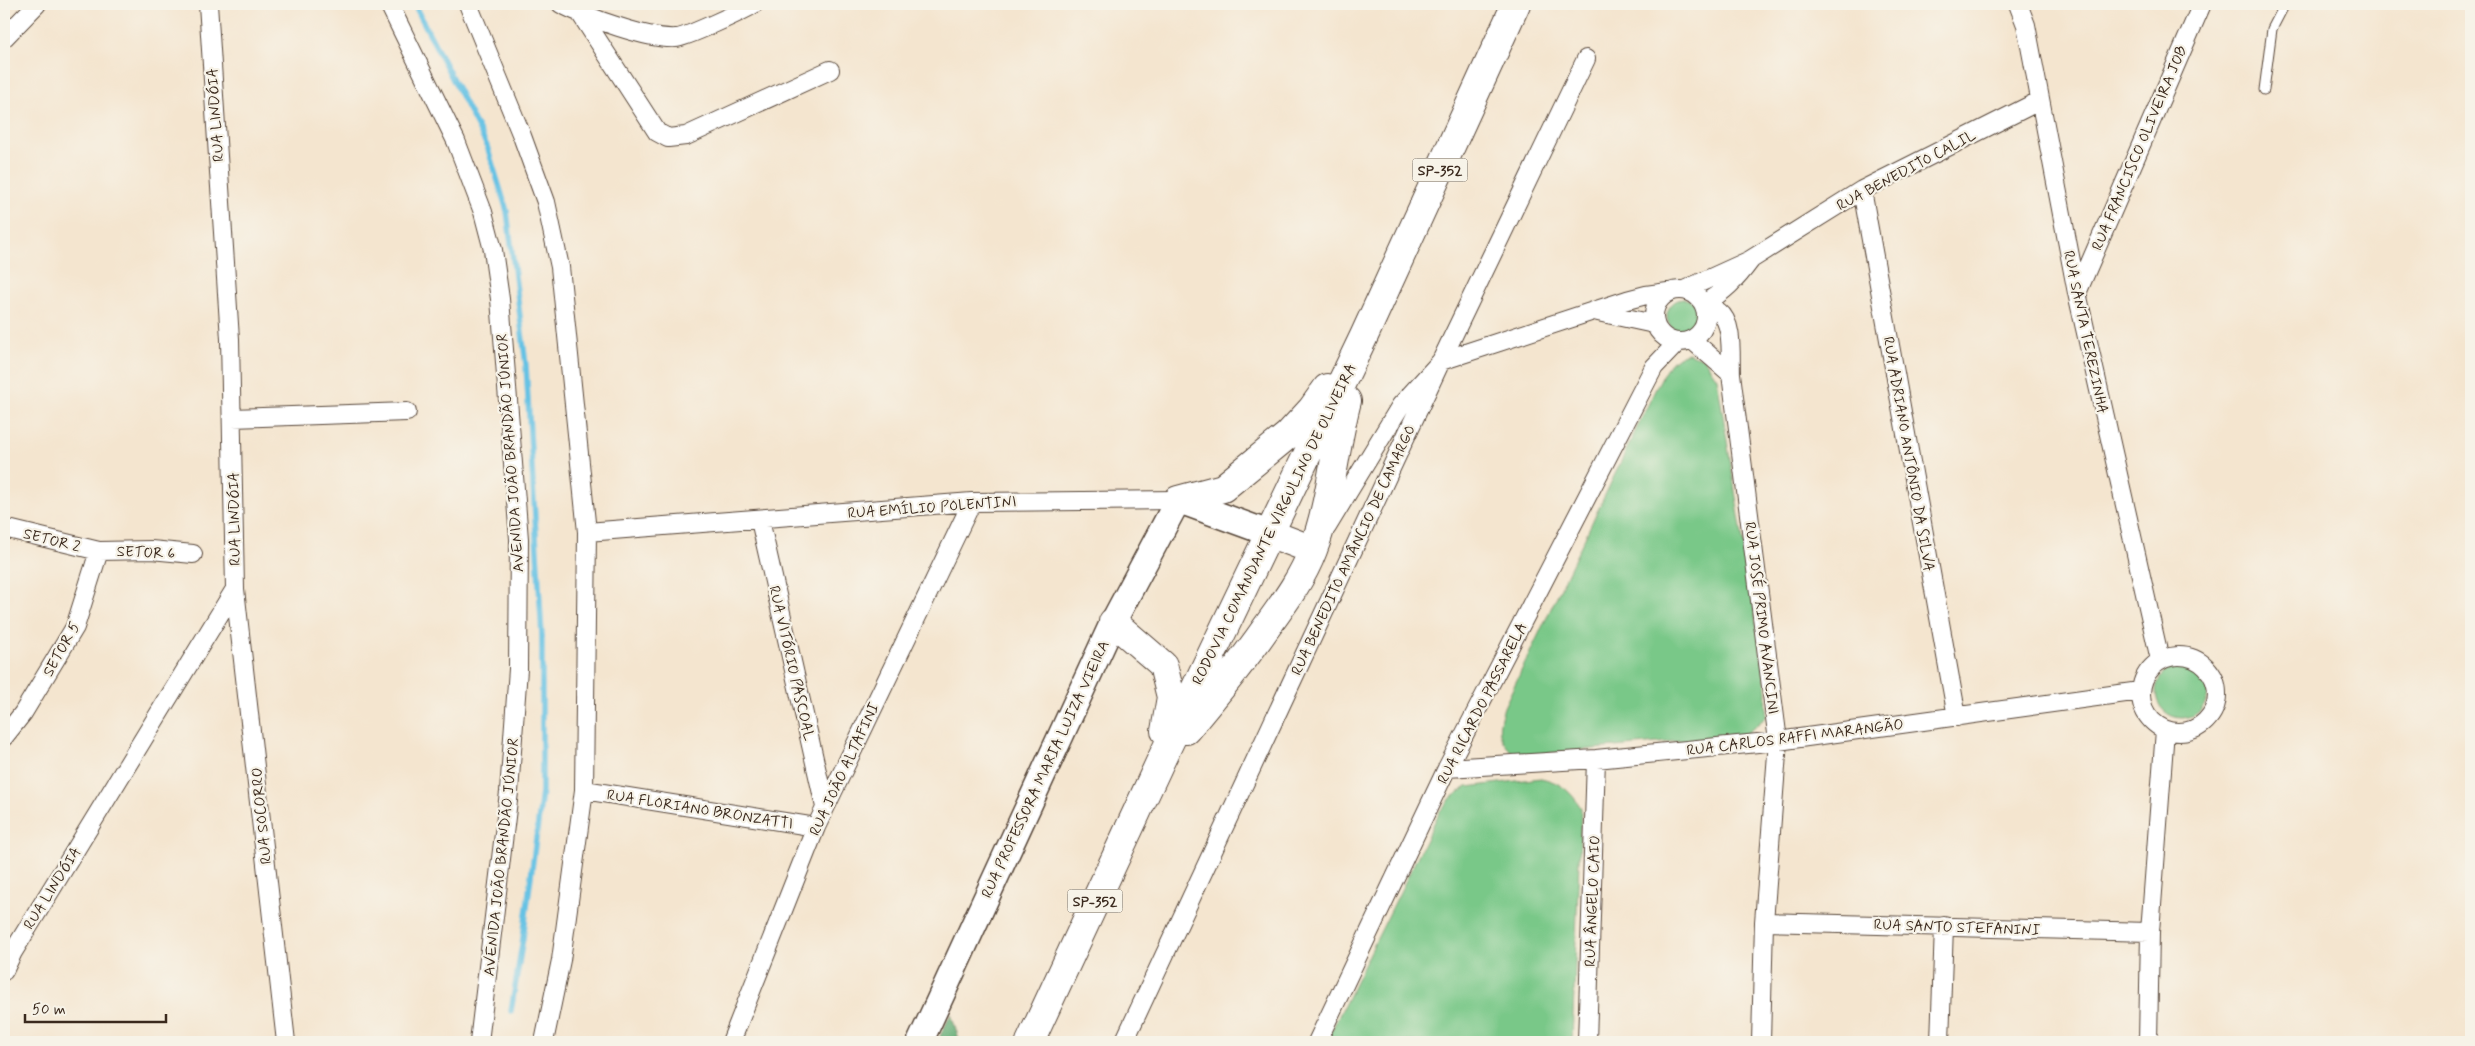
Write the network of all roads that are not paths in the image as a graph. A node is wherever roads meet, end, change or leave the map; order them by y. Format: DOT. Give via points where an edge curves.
graph roads {
  1 [pos="37,4"];
  2 [pos="208,4"];
  3 [pos="389,4"];
  4 [pos="470,4"];
  5 [pos="561,4"];
  6 [pos="754,4"];
  7 [pos="1516,4"];
  8 [pos="2018,4"];
  9 [pos="2202,4"];
  10 [pos="2285,4"];
  11 [pos="580,13"];
  12 [pos="4,38"];
  13 [pos="1586,59"];
  14 [pos="830,70"];
  15 [pos="2264,90"];
  16 [pos="2039,101"];
  17 [pos="1862,190"];
  18 [pos="1750,260"];
  19 [pos="1676,291"];
  20 [pos="2077,293"];
  21 [pos="1704,304"];
  22 [pos="1597,311"];
  23 [pos="1655,327"];
  24 [pos="1364,336"];
  25 [pos="1685,341"];
  26 [pos="1441,361"];
  27 [pos="1654,367"];
  28 [pos="1731,374"];
  29 [pos="407,412"];
  30 [pos="232,418"];
  31 [pos="1178,500"];
  32 [pos="972,502"];
  33 [pos="760,520"];
  34 [pos="4,528"];
  35 [pos="587,532"];
  36 [pos="1271,534"];
  37 [pos="1313,550"];
  38 [pos="100,551"];
  39 [pos="194,554"];
  40 [pos="235,589"];
  41 [pos="1113,622"];
  42 [pos="2160,660"];
  43 [pos="2140,691"];
  44 [pos="1956,717"];
  45 [pos="2165,730"];
  46 [pos="4,736"];
  47 [pos="1778,741"];
  48 [pos="1596,759"];
  49 [pos="1160,760"];
  50 [pos="1447,768"];
  51 [pos="584,790"];
  52 [pos="825,807"];
  53 [pos="816,827"];
  54 [pos="1764,922"];
  55 [pos="1944,926"];
  56 [pos="2150,932"];
  57 [pos="4,971"];
  58 [pos="286,1042"];
  59 [pos="479,1042"];
  60 [pos="544,1042"];
  61 [pos="731,1042"];
  62 [pos="920,1042"];
  63 [pos="1030,1042"];
  64 [pos="1124,1042"];
  65 [pos="1317,1042"];
  66 [pos="1587,1042"];
  67 [pos="1761,1042"];
  68 [pos="1940,1042"];
  69 [pos="2148,1042"];
  1 -- 12 [label="street"];
  2 -- 30 [label="street, RUA LINDÓIA" via="230,339"];
  3 -- 59 [label="street, AVENIDA JOÃO BRANDÃO JÚNIOR" via="456,141 483,212 493,250 500,299 519,539 518,669 509,792"];
  4 -- 35 [label="street" via="546,202 560,267"];
  5 -- 11 [label="street"];
  6 -- 11 [label="street" via="677,38 652,36"];
  7 -- 24 [label="highway, RODOVIA COMANDANTE VIRGULINO DE OLIVEIRA / SP-352"];
  8 -- 16 [label="street, RUA SANTA TEREZINHA" via="2026,25"];
  9 -- 20 [label="street, RUA FRANCISCO OLIVEIRA JOB"];
  10 -- 15 [label="lane" via="2272,29"];
  11 -- 14 [label="street" via="657,132 668,138 686,136"];
  13 -- 26 [label="street, RUA BENEDITO AMÂNCIO DE CAMARGO"];
  16 -- 17 [label="street, RUA BENEDITO CALIL"];
  16 -- 20 [label="street, RUA SANTA TEREZINHA"];
  17 -- 18 [label="street, RUA BENEDITO CALIL"];
  17 -- 44 [label="street, RUA ADRIANO ANTÔNIO DA SILVA"];
  18 -- 19 [label="street, RUA BENEDITO CALIL"];
  18 -- 21 [label="street, RUA BENEDITO CALIL" via="1734,283"];
  19 -- 21 [label="street" via="1699,298"];
  19 -- 22 [label="street, RUA BENEDITO CALIL" via="1646,295"];
  19 -- 23 [label="street" via="1655,306"];
  20 -- 42 [label="street, RUA SANTA TEREZINHA"];
  21 -- 25 [label="street" via="1704,328"];
  21 -- 28 [label="street, RUA JOSÉ PRIMO AVANCINI" via="1725,319"];
  22 -- 23 [label="street"];
  22 -- 26 [label="street, RUA BENEDITO CALIL"];
  23 -- 25 [label="street" via="1669,340"];
  23 -- 27 [label="street, RUA RICARDO PASSARELA"];
  24 -- 31 [label="highway" via="1312,409 1288,435 1224,488"];
  24 -- 36 [label="highway, RODOVIA COMANDANTE VIRGULINO DE OLIVEIRA / SP-352"];
  24 -- 37 [label="highway"];
  25 -- 27 [label="street, RUA RICARDO PASSARELA"];
  25 -- 28 [label="street"];
  26 -- 37 [label="street, RUA BENEDITO CALIL" via="1401,405"];
  26 -- 64 [label="street, RUA BENEDITO AMÂNCIO DE CAMARGO"];
  27 -- 50 [label="street, RUA RICARDO PASSARELA"];
  28 -- 47 [label="street, RUA JOSÉ PRIMO AVANCINI"];
  29 -- 30 [label="street"];
  30 -- 40 [label="street, RUA LINDÓIA"];
  31 -- 32 [label="street, RUA EMÍLIO POLENTINI"];
  31 -- 36 [label="street, RUA EMÍLIO POLENTINI"];
  31 -- 41 [label="street, RUA PROFESSORA MARIA LUIZA VIEIRA"];
  32 -- 33 [label="street, RUA EMÍLIO POLENTINI"];
  32 -- 52 [label="street, RUA JOÃO ALTAFINI"];
  33 -- 35 [label="street, RUA EMÍLIO POLENTINI"];
  33 -- 52 [label="street, RUA VITÓRIO PASCOAL"];
  34 -- 38 [label="street, SETOR 2"];
  35 -- 51 [label="street"];
  36 -- 37 [label="highway"];
  36 -- 49 [label="highway, RODOVIA COMANDANTE VIRGULINO DE OLIVEIRA / SP-352"];
  37 -- 49 [label="highway" via="1296,586 1229,680"];
  38 -- 39 [label="street, SETOR 6" via="151,550"];
  38 -- 46 [label="street, SETOR 5" via="75,627 24,713"];
  40 -- 57 [label="street, RUA LINDÓIA"];
  40 -- 58 [label="street, RUA SOCORRO"];
  41 -- 49 [label="highway" via="1163,665 1171,698"];
  41 -- 62 [label="street, RUA PROFESSORA MARIA LUIZA VIEIRA"];
  42 -- 43 [label="street" via="2147,673"];
  42 -- 45 [label="street" via="2185,656 2198,660 2215,679 2218,692 2211,716 2202,726 2178,733"];
  43 -- 44 [label="street, RUA CARLOS RAFFI MARANGÃO"];
  43 -- 45 [label="street" via="2146,715"];
  44 -- 47 [label="street, RUA CARLOS RAFFI MARANGÃO"];
  45 -- 56 [label="street"];
  47 -- 48 [label="street, RUA CARLOS RAFFI MARANGÃO"];
  47 -- 54 [label="street, RUA JOSÉ PRIMO AVANCINI"];
  48 -- 50 [label="street, RUA CARLOS RAFFI MARANGÃO"];
  48 -- 66 [label="street, RUA ÂNGELO CAIO"];
  49 -- 63 [label="highway, RODOVIA COMANDANTE VIRGULINO DE OLIVEIRA / SP-352"];
  50 -- 65 [label="street, RUA RICARDO PASSARELA"];
  51 -- 53 [label="street, RUA FLORIANO BRONZATTI"];
  51 -- 60 [label="street" via="561,960"];
  52 -- 53 [label="street, RUA JOÃO ALTAFINI"];
  53 -- 61 [label="street, RUA JOÃO ALTAFINI"];
  54 -- 55 [label="street, RUA SANTO STEFANINI"];
  54 -- 67 [label="street, RUA JOSÉ PRIMO AVANCINI"];
  55 -- 56 [label="street, RUA SANTO STEFANINI"];
  55 -- 68 [label="street"];
  56 -- 69 [label="street"];
}
